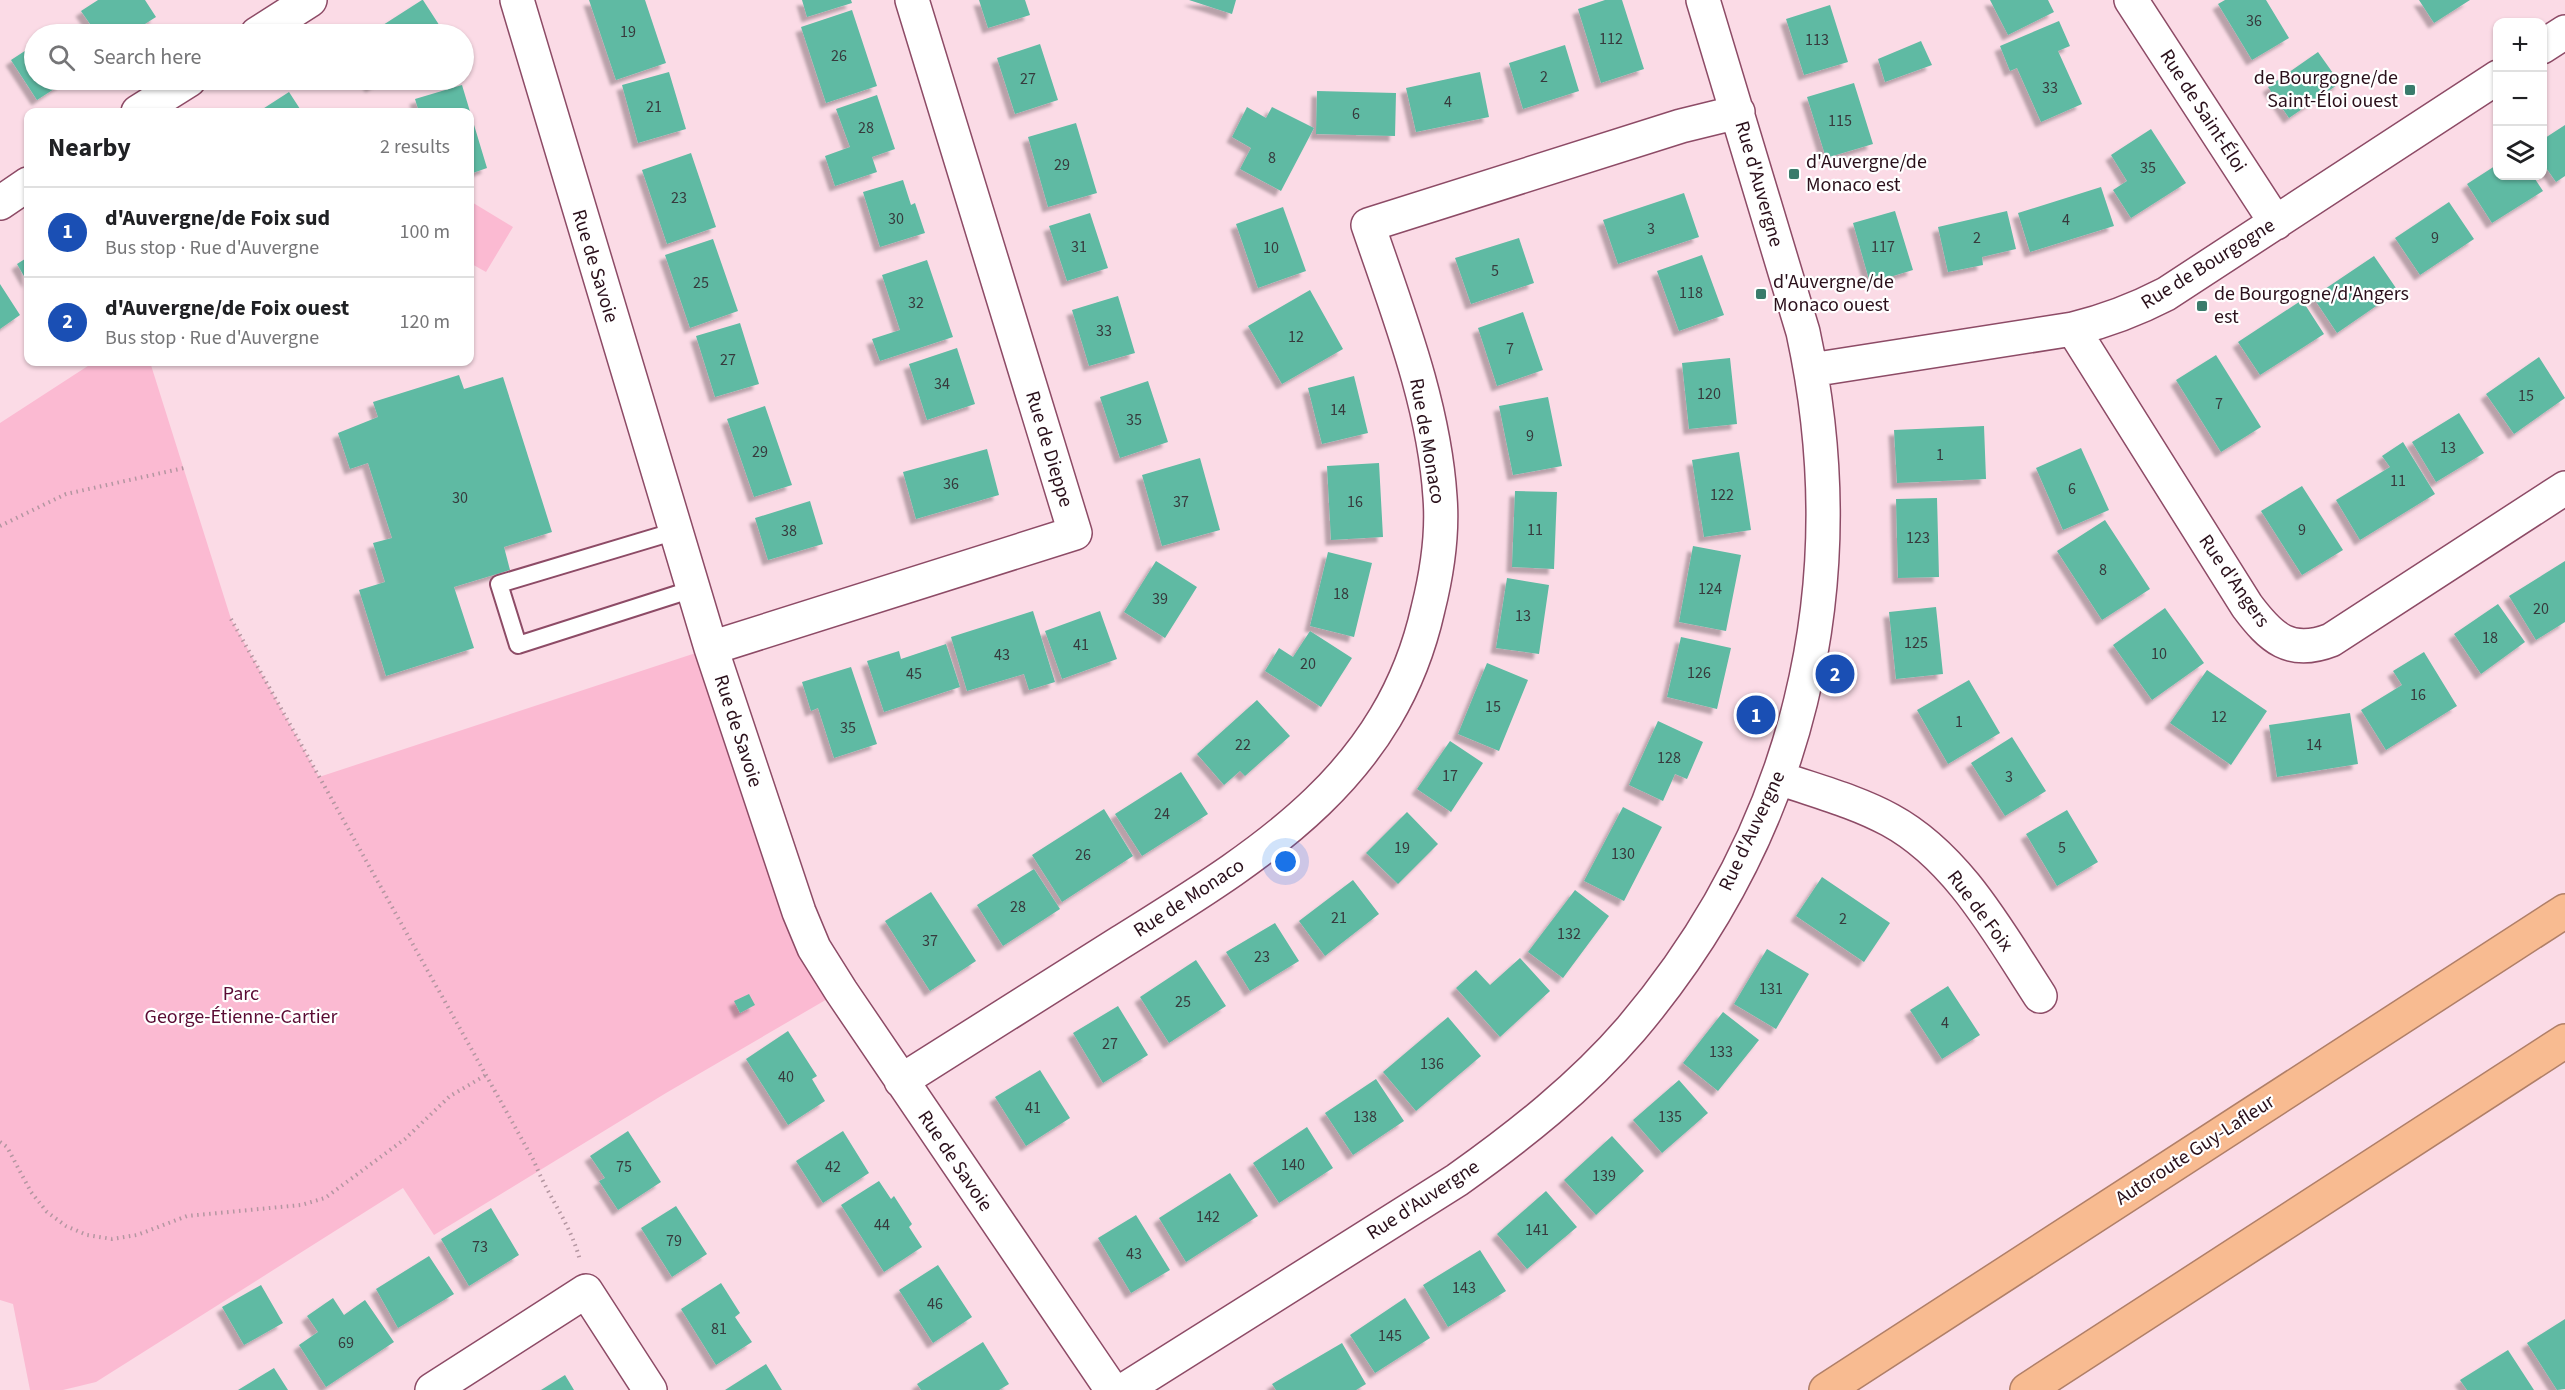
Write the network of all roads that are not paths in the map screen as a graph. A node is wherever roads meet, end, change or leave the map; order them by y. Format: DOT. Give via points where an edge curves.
graph roads {
  1 [pos="310,0"];
  2 [pos="517,0"];
  3 [pos="912,0"];
  4 [pos="1703,0"];
  5 [pos="2131,0"];
  6 [pos="273,24"];
  7 [pos="2565,32"];
  8 [pos="2547,44"];
  9 [pos="2493,80"];
  10 [pos="173,90"];
  11 [pos="144,108"];
  12 [pos="1738,112"];
  13 [pos="24,187"];
  14 [pos="0,203"];
  15 [pos="2276,223"];
  16 [pos="2073,329"];
  17 [pos="1811,370"];
  18 [pos="2565,488"];
  19 [pos="676,531"];
  20 [pos="693,589"];
  21 [pos="711,648"];
  22 [pos="1779,778"];
  23 [pos="2565,911"];
  24 [pos="2040,996"];
  25 [pos="2565,1041"];
  26 [pos="901,1081"];
  27 [pos="432,1390"];
  28 [pos="650,1390"];
  29 [pos="1112,1390"];
  30 [pos="1124,1390"];
  31 [pos="1826,1390"];
  32 [pos="2027,1390"];
  1 -- 6 [label="street"];
  2 -- 19 [label="street, Rue de Savoie"];
  3 -- 21 [label="street, Rue de Dieppe" via="1075,533"];
  4 -- 12 [label="street, Rue d'Auvergne"];
  5 -- 15 [label="street, Rue de Saint-Éloi"];
  7 -- 8 [label="street"];
  9 -- 15 [label="street, Rue de Bourgogne"];
  10 -- 11 [label="street"];
  12 -- 17 [label="street, Rue d'Auvergne"];
  12 -- 26 [label="street, Rue de Monaco" via="1681,126 1368,225 1421,392 1440,497 1440,543 1423,636 1392,710 1342,779 1262,848 1192,897"];
  13 -- 14 [label="street"];
  15 -- 16 [label="street, Rue de Bourgogne" via="2166,294 2106,321"];
  16 -- 17 [label="street, Rue de Bourgogne"];
  16 -- 18 [label="street, Rue d'Angers" via="2247,606 2273,636 2294,646 2314,646 2331,640"];
  17 -- 22 [label="street, Rue d'Auvergne" via="1824,474 1821,596 1805,691"];
  19 -- 20 [label="street, Rue de Savoie"];
  19 -- 20 [label="lane" via="499,584 518,645"];
  20 -- 21 [label="street, Rue de Savoie"];
  21 -- 26 [label="street, Rue de Savoie" via="814,948"];
  22 -- 24 [label="street, Rue de Foix" via="1853,803 1882,817 1922,845 1977,900"];
  22 -- 30 [label="street, Rue d'Auvergne" via="1730,884 1700,935 1630,1029 1595,1067 1506,1146 1457,1180"];
  23 -- 31 [label="highway, Autoroute Guy-Lafleur"];
  25 -- 32 [label="highway"];
  26 -- 29 [label="street, Rue de Savoie"];
  27 -- 28 [label="street" via="586,1291"];
}
